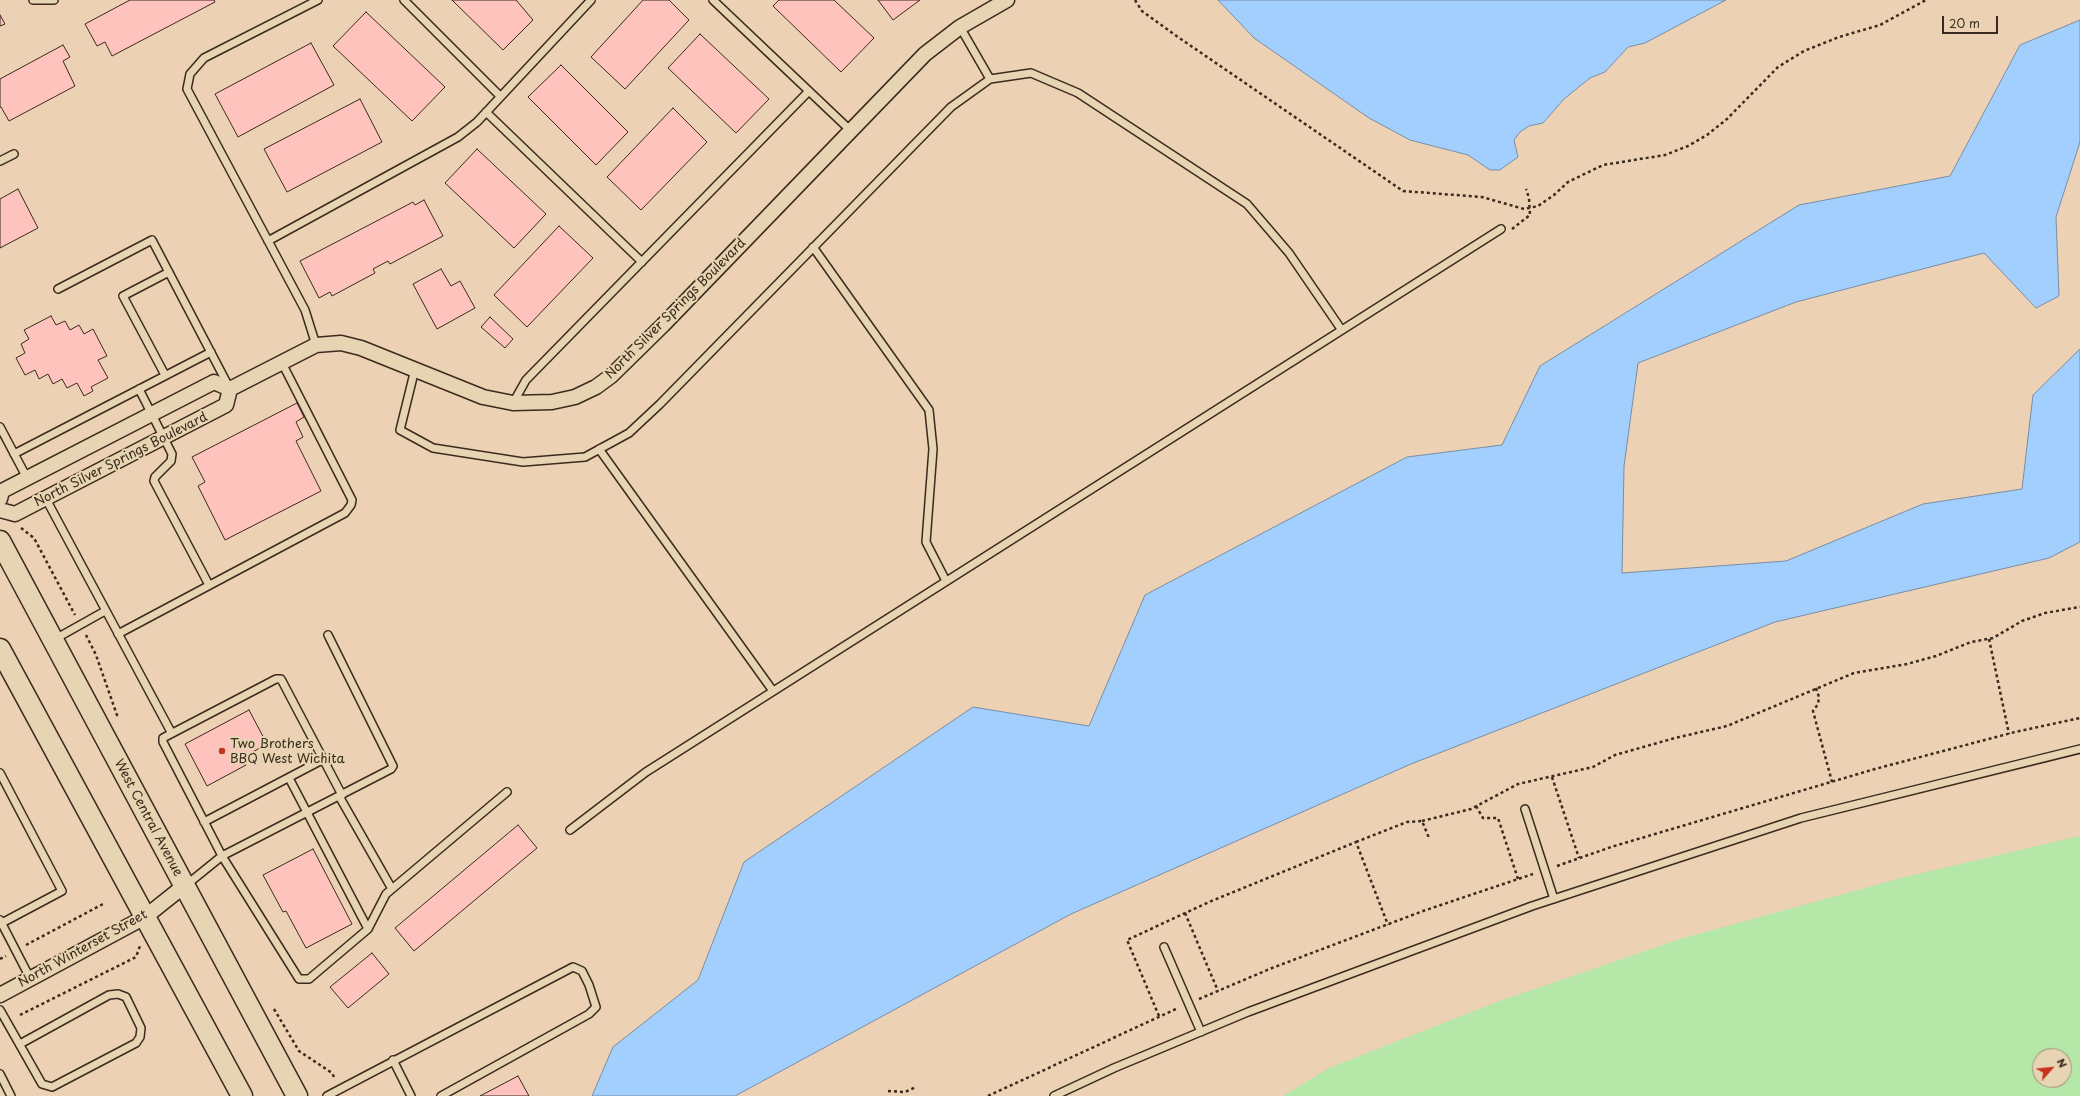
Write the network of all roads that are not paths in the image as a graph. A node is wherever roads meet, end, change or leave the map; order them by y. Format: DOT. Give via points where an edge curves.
graph roads {
  1 [pos="33,0"];
  2 [pos="54,0"];
  3 [pos="318,0"];
  4 [pos="404,0"];
  5 [pos="591,0"];
  6 [pos="713,0"];
  7 [pos="1007,0"];
  8 [pos="960,27"];
  9 [pos="990,79"];
  10 [pos="809,91"];
  11 [pos="500,96"];
  12 [pos="486,112"];
  13 [pos="850,130"];
  14 [pos="14,154"];
  15 [pos="0,161"];
  16 [pos="1501,229"];
  17 [pos="268,241"];
  18 [pos="813,247"];
  19 [pos="642,262"];
  20 [pos="169,272"];
  21 [pos="58,289"];
  22 [pos="1341,329"];
  23 [pos="316,345"];
  24 [pos="211,352"];
  25 [pos="282,363"];
  26 [pos="415,369"];
  27 [pos="165,375"];
  28 [pos="139,389"];
  29 [pos="230,389"];
  30 [pos="513,403"];
  31 [pos="152,414"];
  32 [pos="0,427"];
  33 [pos="164,437"];
  34 [pos="599,449"];
  35 [pos="14,454"];
  36 [pos="27,478"];
  37 [pos="0,499"];
  38 [pos="46,499"];
  39 [pos="6,512"];
  40 [pos="0,541"];
  41 [pos="946,581"];
  42 [pos="209,585"];
  43 [pos="105,611"];
  44 [pos="118,634"];
  45 [pos="328,635"];
  46 [pos="53,640"];
  47 [pos="0,649"];
  48 [pos="773,691"];
  49 [pos="171,732"];
  50 [pos="2080,749"];
  51 [pos="324,759"];
  52 [pos="0,772"];
  53 [pos="289,778"];
  54 [pos="508,792"];
  55 [pos="340,795"];
  56 [pos="1525,810"];
  57 [pos="307,813"];
  58 [pos="204,822"];
  59 [pos="570,830"];
  60 [pos="222,856"];
  61 [pos="184,886"];
  62 [pos="392,889"];
  63 [pos="1554,900"];
  64 [pos="145,917"];
  65 [pos="0,922"];
  66 [pos="368,929"];
  67 [pos="1164,947"];
  68 [pos="30,978"];
  69 [pos="0,995"];
  70 [pos="0,1010"];
  71 [pos="1201,1032"];
  72 [pos="20,1044"];
  73 [pos="393,1060"];
  74 [pos="0,1074"];
  75 [pos="11,1096"];
  76 [pos="242,1096"];
  77 [pos="297,1096"];
  78 [pos="327,1096"];
  79 [pos="411,1096"];
  80 [pos="441,1096"];
  81 [pos="1054,1096"];
  1 -- 2 [label="lane"];
  3 -- 17 [label="lane" via="204,58 190,74 187,89"];
  4 -- 11 [label="lane"];
  5 -- 11 [label="lane"];
  6 -- 10 [label="lane"];
  7 -- 8 [label="street, North Silver Springs Boulevard"];
  8 -- 9 [label="lane"];
  8 -- 13 [label="street, North Silver Springs Boulevard" via="925,54"];
  9 -- 18 [label="lane" via="951,107"];
  9 -- 22 [label="lane" via="1031,73 1078,93 1247,204 1289,253"];
  10 -- 13 [label="lane"];
  10 -- 19 [label="lane"];
  11 -- 12 [label="lane"];
  12 -- 17 [label="lane" via="458,138"];
  12 -- 19 [label="lane"];
  13 -- 30 [label="street, North Silver Springs Boulevard" via="611,376 575,397 552,402"];
  14 -- 15 [label="lane"];
  16 -- 22 [label="lane"];
  17 -- 23 [label="lane" via="305,310"];
  18 -- 34 [label="lane" via="660,404 629,433"];
  18 -- 41 [label="lane" via="929,410 933,449 926,542"];
  19 -- 30 [label="lane" via="526,380"];
  20 -- 21 [label="lane" via="152,240"];
  20 -- 24 [label="lane"];
  20 -- 27 [label="lane" via="123,296"];
  22 -- 41 [label="lane"];
  23 -- 25 [label="street, North Silver Springs Boulevard"];
  23 -- 26 [label="street, North Silver Springs Boulevard" via="341,343"];
  24 -- 27 [label="lane"];
  24 -- 29 [label="lane"];
  25 -- 29 [label="street, North Silver Springs Boulevard"];
  25 -- 42 [label="lane" via="352,500 351,505 345,513"];
  26 -- 30 [label="street, North Silver Springs Boulevard" via="483,397"];
  26 -- 34 [label="lane" via="400,430 433,448 524,462 585,457"];
  27 -- 28 [label="lane"];
  28 -- 31 [label="lane"];
  28 -- 35 [label="lane"];
  29 -- 31 [label="street, North Silver Springs Boulevard" via="214,382"];
  29 -- 33 [label="street, North Silver Springs Boulevard" via="226,405"];
  31 -- 33 [label="lane"];
  31 -- 36 [label="street, North Silver Springs Boulevard"];
  32 -- 35 [label="lane"];
  33 -- 38 [label="street, North Silver Springs Boulevard"];
  33 -- 42 [label="lane" via="172,454 172,461 154,481"];
  34 -- 48 [label="lane"];
  35 -- 36 [label="lane"];
  36 -- 37 [label="street, North Silver Springs Boulevard" via="2,491"];
  38 -- 39 [label="street, North Silver Springs Boulevard" via="15,514"];
  38 -- 43 [label="lane"];
  40 -- 46 [label="main road, West Central Avenue"];
  41 -- 48 [label="lane"];
  42 -- 44 [label="lane"];
  43 -- 44 [label="lane"];
  43 -- 46 [label="lane"];
  44 -- 49 [label="lane"];
  45 -- 55 [label="lane" via="393,766"];
  46 -- 61 [label="main road, West Central Avenue"];
  47 -- 64 [label="main road"];
  48 -- 59 [label="lane" via="646,772"];
  49 -- 51 [label="lane" via="276,679 281,679"];
  49 -- 58 [label="lane" via="162,738 163,742"];
  50 -- 63 [label="lane" via="1801,818"];
  51 -- 53 [label="lane"];
  51 -- 55 [label="lane"];
  52 -- 65 [label="lane" via="62,891"];
  53 -- 57 [label="lane"];
  53 -- 58 [label="lane"];
  54 -- 62 [label="lane"];
  55 -- 57 [label="lane"];
  55 -- 62 [label="lane"];
  56 -- 63 [label="lane"];
  57 -- 60 [label="lane"];
  57 -- 66 [label="lane"];
  58 -- 60 [label="lane"];
  60 -- 61 [label="lane"];
  60 -- 66 [label="lane" via="299,979 309,979"];
  61 -- 64 [label="street, North Winterset Street"];
  61 -- 77 [label="main road, West Central Avenue"];
  62 -- 66 [label="lane" via="386,894"];
  63 -- 71 [label="lane" via="1248,1012"];
  64 -- 68 [label="street, North Winterset Street"];
  64 -- 76 [label="main road"];
  65 -- 68 [label="lane"];
  67 -- 71 [label="lane"];
  68 -- 69 [label="street, North Winterset Street"];
  70 -- 72 [label="lane"];
  71 -- 81 [label="lane"];
  72 -- 72 [label="lane" via="42,1084 52,1087 136,1043 141,1028 126,997 118,994 109,995"];
  73 -- 78 [label="lane"];
  73 -- 79 [label="lane"];
  73 -- 80 [label="lane" via="573,967 582,971 596,1007 589,1014"];
  74 -- 75 [label="lane"];
}
